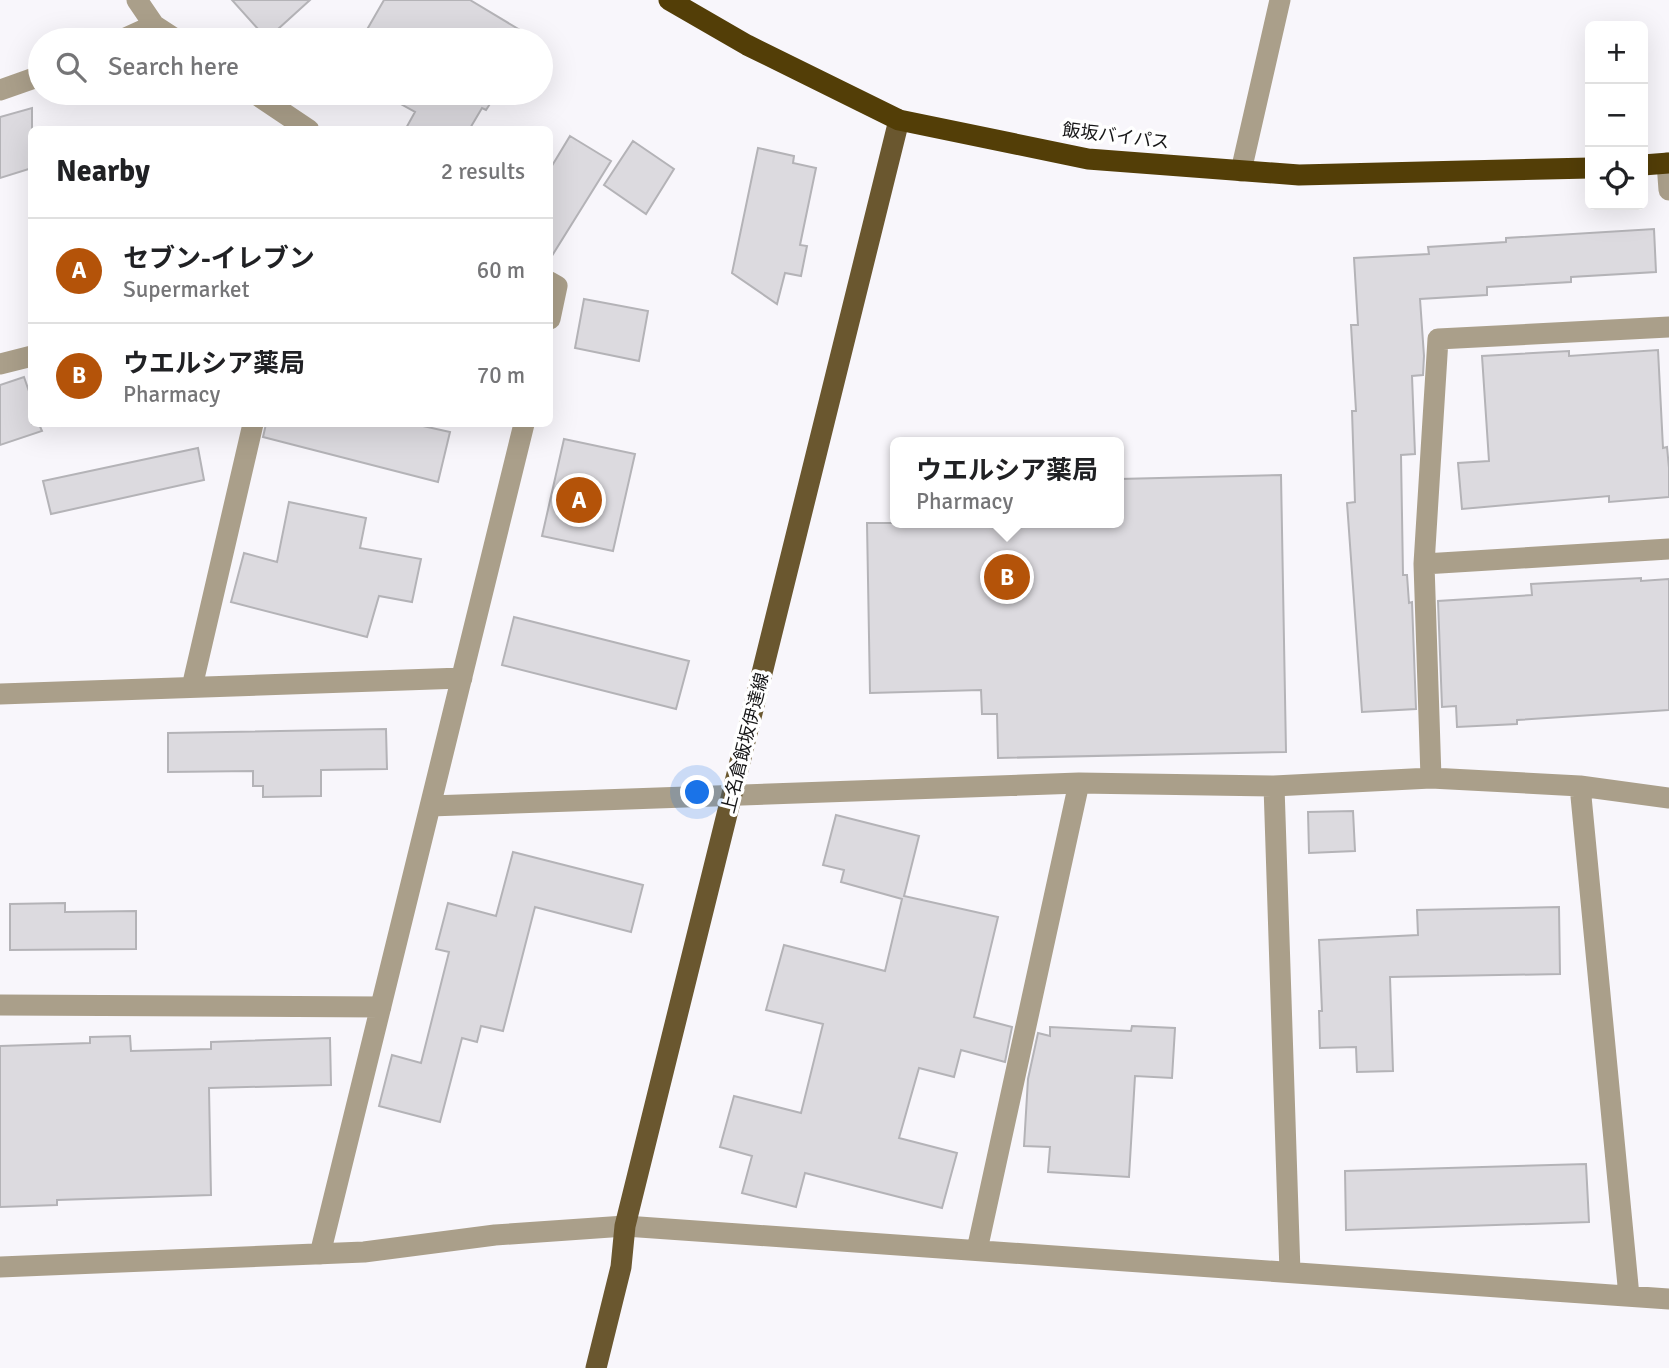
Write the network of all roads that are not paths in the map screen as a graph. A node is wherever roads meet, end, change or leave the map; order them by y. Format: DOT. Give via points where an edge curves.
graph roads {
  1 [pos="137,0"];
  2 [pos="669,0"];
  3 [pos="1280,0"];
  4 [pos="154,24"];
  5 [pos="146,28"];
  6 [pos="160,28"];
  7 [pos="28,80"];
  8 [pos="0,90"];
  9 [pos="272,105"];
  10 [pos="899,120"];
  11 [pos="303,126"];
  12 [pos="1668,163"];
  13 [pos="1648,165"];
  14 [pos="1585,168"];
  15 [pos="1241,171"];
  16 [pos="1669,190"];
  17 [pos="553,284"];
  18 [pos="553,305"];
  19 [pos="1669,327"];
  20 [pos="28,357"];
  21 [pos="0,364"];
  22 [pos="252,427"];
  23 [pos="523,427"];
  24 [pos="1669,550"];
  25 [pos="1424,564"];
  26 [pos="462,678"];
  27 [pos="192,687"];
  28 [pos="0,694"];
  29 [pos="1430,778"];
  30 [pos="1079,783"];
  31 [pos="1275,786"];
  32 [pos="1580,786"];
  33 [pos="732,795"];
  34 [pos="1669,798"];
  35 [pos="430,806"];
  36 [pos="0,1004"];
  37 [pos="381,1007"];
  38 [pos="625,1226"];
  39 [pos="977,1250"];
  40 [pos="320,1254"];
  41 [pos="0,1267"];
  42 [pos="1290,1272"];
  43 [pos="1629,1296"];
  44 [pos="1669,1299"];
  45 [pos="596,1368"];
  1 -- 4 [label="street"];
  2 -- 10 [label="highway, 飯坂バイパス"];
  3 -- 15 [label="street"];
  4 -- 5 [label="street"];
  4 -- 6 [label="street"];
  7 -- 8 [label="street"];
  9 -- 11 [label="street"];
  10 -- 15 [label="highway, 飯坂バイパス" via="1088,159"];
  10 -- 33 [label="main road, 上名倉飯坂伊達線"];
  12 -- 13 [label="highway"];
  12 -- 16 [label="street"];
  14 -- 15 [label="highway, 飯坂バイパス" via="1299,175"];
  17 -- 18 [label="street" via="557,286"];
  19 -- 25 [label="street" via="1438,339"];
  20 -- 21 [label="street"];
  22 -- 27 [label="street"];
  23 -- 26 [label="street"];
  24 -- 25 [label="street"];
  25 -- 29 [label="street"];
  26 -- 27 [label="street"];
  26 -- 35 [label="street"];
  27 -- 28 [label="street"];
  29 -- 31 [label="street"];
  29 -- 32 [label="street"];
  30 -- 31 [label="street"];
  30 -- 33 [label="street"];
  30 -- 39 [label="street"];
  31 -- 42 [label="street"];
  32 -- 34 [label="street"];
  32 -- 43 [label="street"];
  33 -- 35 [label="street"];
  33 -- 38 [label="main road, 上名倉飯坂伊達線"];
  35 -- 37 [label="street"];
  36 -- 37 [label="street"];
  37 -- 40 [label="street"];
  38 -- 39 [label="street"];
  38 -- 40 [label="street"];
  38 -- 45 [label="main road, 上名倉飯坂伊達線" via="621,1268"];
  39 -- 42 [label="street"];
  40 -- 41 [label="street"];
  42 -- 43 [label="street"];
  43 -- 44 [label="street"];
}
